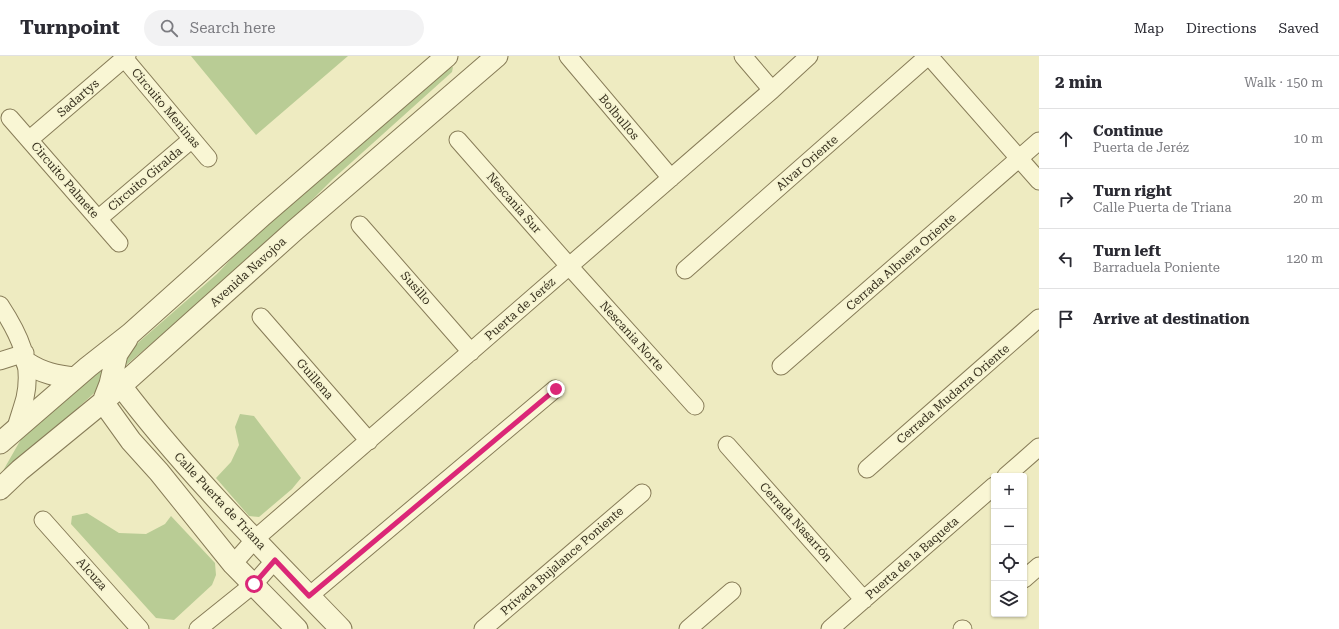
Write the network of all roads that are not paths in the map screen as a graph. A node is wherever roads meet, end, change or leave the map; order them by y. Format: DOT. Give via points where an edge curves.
graph roads {
  1 [pos="447,56"];
  2 [pos="568,56"];
  3 [pos="743,56"];
  4 [pos="809,56"];
  5 [pos="928,56"];
  6 [pos="125,57"];
  7 [pos="488,59"];
  8 [pos="772,90"];
  9 [pos="10,118"];
  10 [pos="30,139"];
  11 [pos="192,139"];
  12 [pos="458,140"];
  13 [pos="1039,141"];
  14 [pos="208,158"];
  15 [pos="1019,158"];
  16 [pos="671,178"];
  17 [pos="1039,181"];
  18 [pos="98,219"];
  19 [pos="360,225"];
  20 [pos="119,243"];
  21 [pos="569,266"];
  22 [pos="685,270"];
  23 [pos="0,305"];
  24 [pos="261,317"];
  25 [pos="1039,318"];
  26 [pos="130,334"];
  27 [pos="471,352"];
  28 [pos="26,358"];
  29 [pos="0,361"];
  30 [pos="782,366"];
  31 [pos="75,378"];
  32 [pos="121,386"];
  33 [pos="556,389"];
  34 [pos="102,402"];
  35 [pos="695,406"];
  36 [pos="7,437"];
  37 [pos="369,441"];
  38 [pos="727,445"];
  39 [pos="1039,447"];
  40 [pos="177,456"];
  41 [pos="0,460"];
  42 [pos="867,469"];
  43 [pos="158,472"];
  44 [pos="1009,473"];
  45 [pos="0,489"];
  46 [pos="991,489"];
  47 [pos="642,493"];
  48 [pos="43,520"];
  49 [pos="255,539"];
  50 [pos="275,560"];
  51 [pos="234,564"];
  52 [pos="1039,566"];
  53 [pos="1027,576"];
  54 [pos="254,584"];
  55 [pos="732,592"];
  56 [pos="309,596"];
  57 [pos="864,600"];
  58 [pos="140,629"];
  59 [pos="198,629"];
  60 [pos="297,629"];
  61 [pos="341,629"];
  62 [pos="482,629"];
  63 [pos="688,629"];
  64 [pos="830,629"];
  1 -- 26 [label="street"];
  2 -- 16 [label="street, Bolbullos"];
  3 -- 8 [label="street"];
  4 -- 8 [label="street, Puerta de Jeréz"];
  5 -- 15 [label="street"];
  5 -- 22 [label="street, Alvar Oriente"];
  6 -- 10 [label="street, Sadartys"];
  6 -- 11 [label="street, Circuito Meninas"];
  7 -- 32 [label="street, Avenida Navojoa"];
  8 -- 16 [label="street, Puerta de Jeréz"];
  9 -- 10 [label="street, Circuito Palmete"];
  10 -- 18 [label="street, Circuito Palmete"];
  11 -- 14 [label="street, Circuito Meninas"];
  11 -- 18 [label="street, Circuito Giralda"];
  12 -- 21 [label="street, Nescania Sur"];
  13 -- 15 [label="street, Cerrada Albuera Oriente"];
  15 -- 17 [label="street"];
  15 -- 30 [label="street, Cerrada Albuera Oriente"];
  16 -- 21 [label="street, Puerta de Jeréz"];
  18 -- 20 [label="street, Circuito Palmete"];
  19 -- 27 [label="street, Susillo"];
  21 -- 27 [label="street, Puerta de Jeréz"];
  21 -- 35 [label="street, Nescania Norte"];
  23 -- 28 [label="street" via="17,332"];
  24 -- 37 [label="street, Guillena"];
  25 -- 42 [label="street, Cerrada Mudarra Oriente"];
  26 -- 31 [label="street"];
  26 -- 34 [label="street" via="117,354 110,384"];
  27 -- 37 [label="street, Puerta de Jeréz"];
  28 -- 29 [label="street"];
  28 -- 31 [label="street" via="44,373"];
  28 -- 36 [label="street" via="25,397"];
  31 -- 36 [label="street"];
  32 -- 34 [label="street, Avenida Navojoa"];
  32 -- 40 [label="street, Calle Puerta de Triana"];
  33 -- 56 [label="street"];
  34 -- 43 [label="street, Calle Puerta de Triana"];
  34 -- 45 [label="street, Avenida Navojoa"];
  36 -- 41 [label="street"];
  37 -- 49 [label="street, Puerta de Jeréz"];
  38 -- 57 [label="street, Cerrada Nasarrón"];
  39 -- 44 [label="street"];
  40 -- 43 [label="street"];
  40 -- 49 [label="street, Calle Puerta de Triana"];
  43 -- 51 [label="street, Calle Puerta de Triana"];
  46 -- 57 [label="street, Puerta de la Baqueta"];
  47 -- 62 [label="street, Privada Bujalance Poniente"];
  48 -- 58 [label="street, Alcuza"];
  49 -- 50 [label="street, Calle Puerta de Triana"];
  49 -- 51 [label="street, Puerta de Jeréz"];
  50 -- 54 [label="street"];
  50 -- 56 [label="street, Calle Puerta de Triana"];
  51 -- 54 [label="street, Calle Puerta de Triana"];
  52 -- 53 [label="street"];
  54 -- 59 [label="street"];
  54 -- 60 [label="street, Calle Puerta de Triana"];
  55 -- 63 [label="street"];
  56 -- 61 [label="street, Calle Puerta de Triana"];
  57 -- 64 [label="street, Puerta de la Baqueta"];
}
